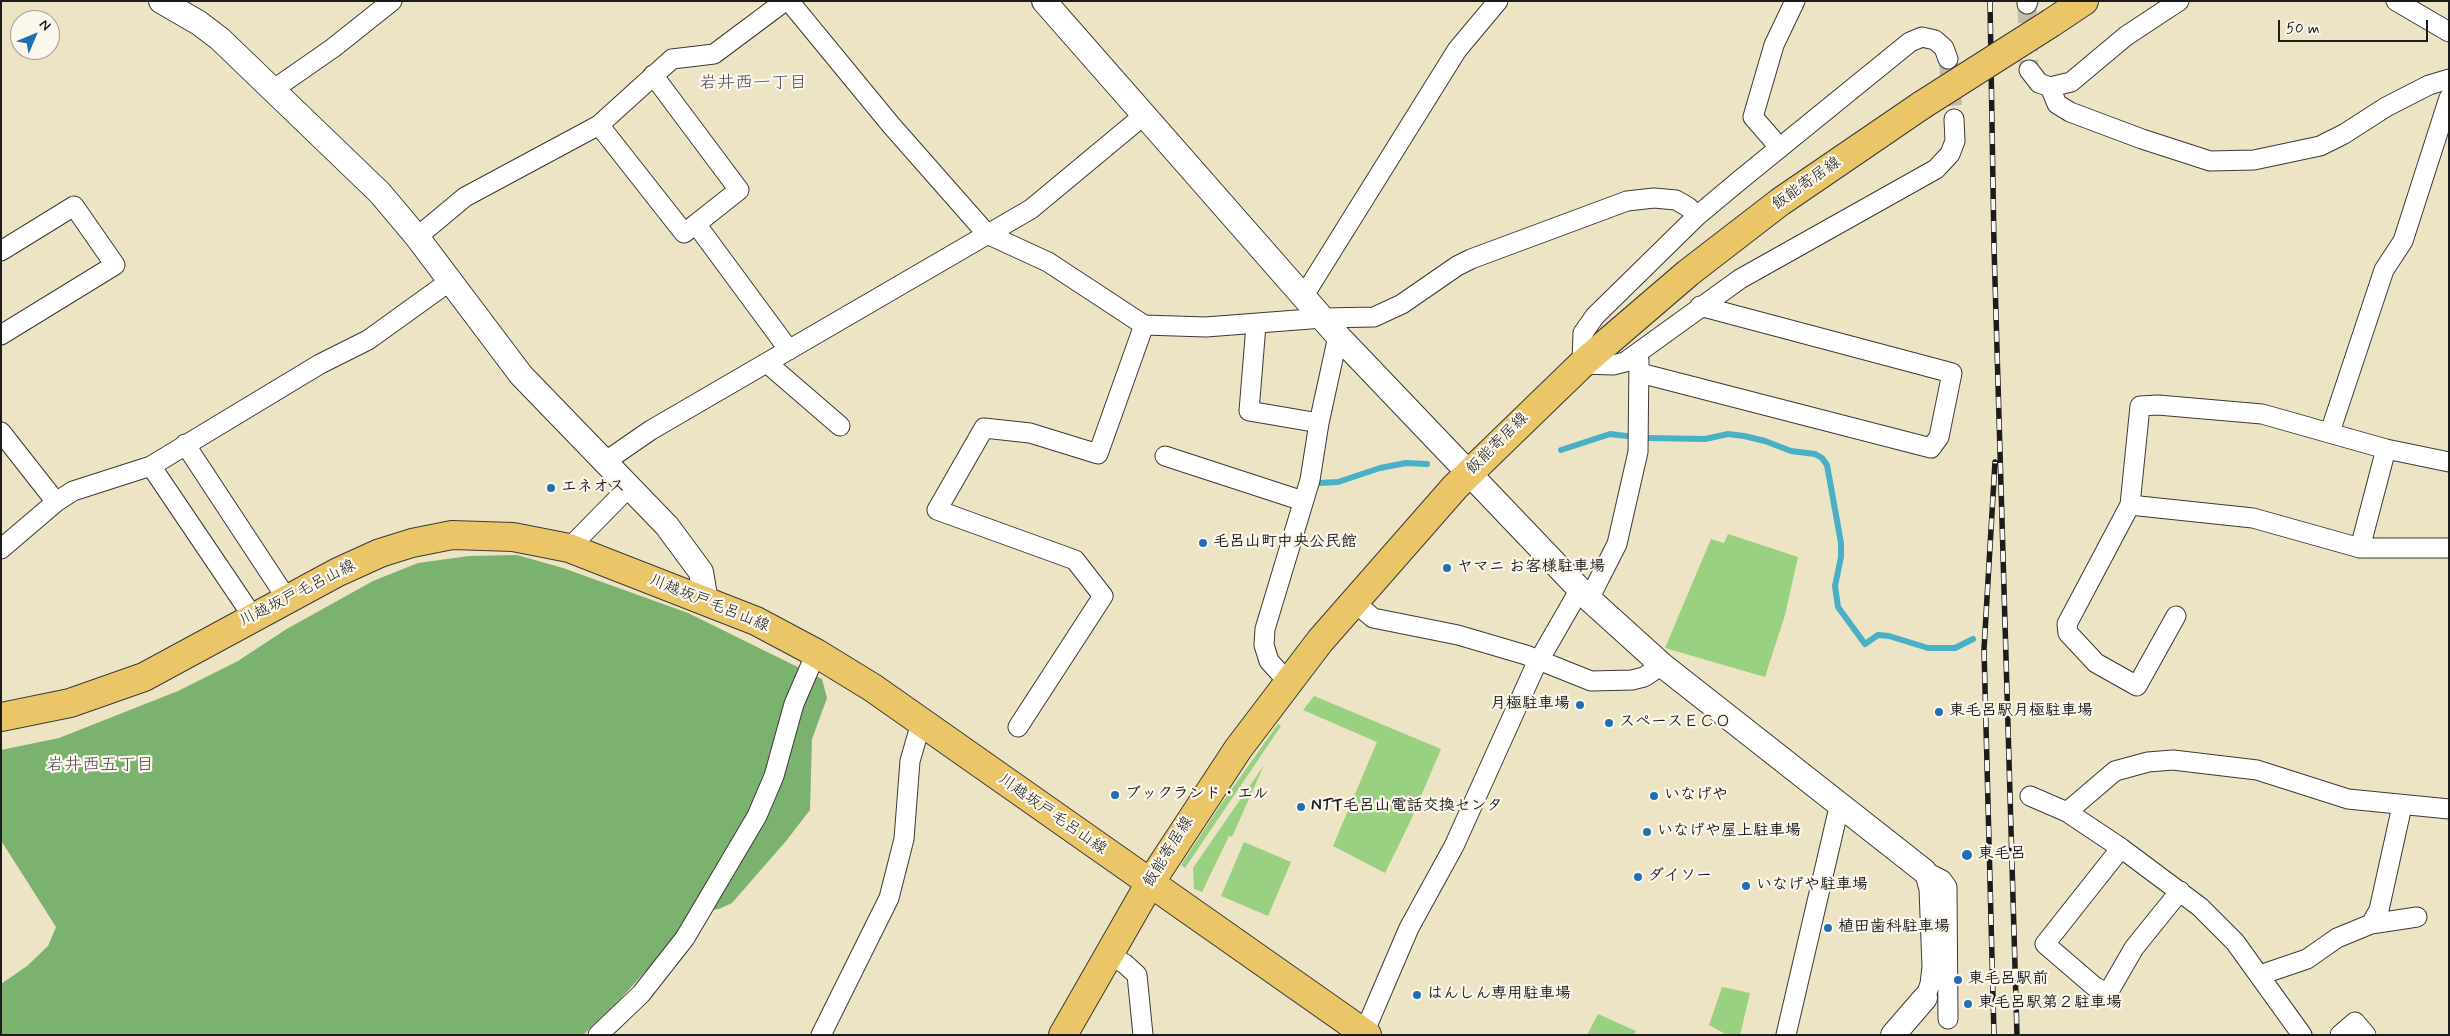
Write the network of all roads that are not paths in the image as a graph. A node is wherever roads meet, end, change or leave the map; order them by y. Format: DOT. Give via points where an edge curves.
graph roads {
  1 [pos="161,1"];
  2 [pos="392,1"];
  3 [pos="784,1"];
  4 [pos="789,1"];
  5 [pos="1044,1"];
  6 [pos="1795,1"];
  7 [pos="2084,1"];
  8 [pos="2179,1"];
  9 [pos="2396,1"];
  10 [pos="1497,2"];
  11 [pos="2449,32"];
  12 [pos="1948,59"];
  13 [pos="2029,70"];
  14 [pos="653,75"];
  15 [pos="2449,79"];
  16 [pos="2050,87"];
  17 [pos="274,89"];
  18 [pos="2449,98"];
  19 [pos="1143,116"];
  20 [pos="1954,119"];
  21 [pos="599,125"];
  22 [pos="1780,148"];
  23 [pos="1697,216"];
  24 [pos="696,224"];
  25 [pos="987,234"];
  26 [pos="417,237"];
  27 [pos="1,251"];
  28 [pos="450,281"];
  29 [pos="1303,297"];
  30 [pos="1700,306"];
  31 [pos="1323,318"];
  32 [pos="1144,325"];
  33 [pos="1256,325"];
  34 [pos="1,335"];
  35 [pos="1338,336"];
  36 [pos="789,350"];
  37 [pos="1638,354"];
  38 [pos="767,363"];
  39 [pos="1582,364"];
  40 [pos="1640,373"];
  41 [pos="1319,422"];
  42 [pos="840,426"];
  43 [pos="1,432"];
  44 [pos="2330,432"];
  45 [pos="185,444"];
  46 [pos="2386,449"];
  47 [pos="1165,456"];
  48 [pos="606,462"];
  49 [pos="2449,462"];
  50 [pos="151,466"];
  51 [pos="1469,472"];
  52 [pos="630,486"];
  53 [pos="1303,501"];
  54 [pos="56,502"];
  55 [pos="2130,505"];
  56 [pos="569,548"];
  57 [pos="2360,548"];
  58 [pos="2449,548"];
  59 [pos="1,549"];
  60 [pos="1585,594"];
  61 [pos="287,599"];
  62 [pos="1353,601"];
  63 [pos="706,602"];
  64 [pos="2176,616"];
  65 [pos="253,617"];
  66 [pos="816,653"];
  67 [pos="1539,660"];
  68 [pos="1662,665"];
  69 [pos="1288,682"];
  70 [pos="1,717"];
  71 [pos="921,724"];
  72 [pos="1018,727"];
  73 [pos="2030,796"];
  74 [pos="1840,803"];
  75 [pos="2402,806"];
  76 [pos="2449,810"];
  77 [pos="2067,812"];
  78 [pos="2121,848"];
  79 [pos="1924,871"];
  80 [pos="1150,883"];
  81 [pos="2180,891"];
  82 [pos="2417,917"];
  83 [pos="2371,924"];
  84 [pos="1108,954"];
  85 [pos="2260,974"];
  86 [pos="1949,985"];
  87 [pos="1925,998"];
  88 [pos="1365,1034"];
  89 [pos="598,1035"];
  90 [pos="821,1035"];
  91 [pos="1063,1035"];
  92 [pos="1143,1035"];
  93 [pos="1786,1035"];
  94 [pos="1893,1035"];
  95 [pos="2302,1035"];
  96 [pos="2340,1035"];
  97 [pos="2366,1035"];
  1 -- 17 [label="street" via="220,39"];
  2 -- 17 [label="street"];
  3 -- 14 [label="street" via="714,54 672,59"];
  4 -- 25 [label="street" via="891,125"];
  5 -- 19 [label="street"];
  6 -- 22 [label="street" via="1774,45 1753,117"];
  7 -- 39 [label="main road, 飯能寄居線, bridge" via="1793,193 1733,238"];
  8 -- 16 [label="street" via="2126,36 2072,82"];
  9 -- 11 [label="street"];
  10 -- 29 [label="street" via="1457,50"];
  12 -- 22 [label="street" via="1944,48 1935,40 1922,37 1910,42"];
  13 -- 16 [label="street" via="2038,83"];
  14 -- 21 [label="street"];
  14 -- 24 [label="street" via="739,190"];
  15 -- 16 [label="street" via="2386,107 2320,146 2254,160 2210,161 2070,112 2057,104"];
  17 -- 26 [label="street" via="380,193"];
  18 -- 44 [label="street" via="2403,241 2384,270"];
  19 -- 25 [label="street" via="1031,209"];
  19 -- 29 [label="street"];
  20 -- 30 [label="street" via="1955,141 1950,154 1936,169 1748,275"];
  21 -- 24 [label="street" via="684,233"];
  21 -- 26 [label="street" via="465,197"];
  22 -- 23 [label="street"];
  23 -- 31 [label="street" via="1676,200 1627,201 1471,259 1402,304 1374,317"];
  23 -- 39 [label="street" via="1595,316 1582,333"];
  24 -- 36 [label="street"];
  25 -- 32 [label="street" via="1048,262"];
  25 -- 36 [label="street"];
  26 -- 28 [label="street"];
  27 -- 34 [label="street" via="74,206 115,265"];
  28 -- 45 [label="street" via="368,340 320,364"];
  28 -- 48 [label="street" via="521,376"];
  29 -- 31 [label="street"];
  30 -- 37 [label="street"];
  30 -- 40 [label="street" via="1952,372 1939,437 1931,448"];
  31 -- 33 [label="street"];
  31 -- 35 [label="street"];
  32 -- 33 [label="street"];
  32 -- 72 [label="street" via="1098,454 1030,433 984,428 937,510 1075,560 1103,596"];
  33 -- 41 [label="street" via="1248,411"];
  35 -- 41 [label="street"];
  35 -- 51 [label="street"];
  36 -- 38 [label="street"];
  37 -- 39 [label="street" via="1613,365"];
  37 -- 40 [label="street"];
  38 -- 42 [label="street"];
  38 -- 48 [label="street" via="651,430"];
  39 -- 51 [label="main road, 飯能寄居線"];
  40 -- 60 [label="street" via="1638,452 1617,544"];
  41 -- 53 [label="street" via="1310,480"];
  43 -- 54 [label="street"];
  44 -- 46 [label="street"];
  44 -- 55 [label="street" via="2262,414 2140,406"];
  45 -- 50 [label="street"];
  45 -- 61 [label="street"];
  46 -- 49 [label="street"];
  46 -- 57 [label="street"];
  47 -- 53 [label="street"];
  48 -- 52 [label="street"];
  50 -- 54 [label="street" via="73,491"];
  50 -- 65 [label="street"];
  51 -- 60 [label="street"];
  51 -- 62 [label="main road, 飯能寄居線"];
  52 -- 56 [label="street"];
  52 -- 63 [label="street" via="667,526 702,572"];
  53 -- 69 [label="street" via="1264,644 1269,661"];
  54 -- 59 [label="street"];
  55 -- 57 [label="street" via="2253,518"];
  55 -- 64 [label="street" via="2067,624 2068,633 2096,663 2137,686"];
  56 -- 61 [label="main road, 川越坂戸毛呂山線" via="513,537 452,535 380,553"];
  56 -- 63 [label="main road, 川越坂戸毛呂山線"];
  57 -- 58 [label="street"];
  60 -- 67 [label="street"];
  60 -- 68 [label="street"];
  61 -- 65 [label="main road, 川越坂戸毛呂山線"];
  62 -- 67 [label="street" via="1373,618 1458,635"];
  62 -- 69 [label="main road, 飯能寄居線"];
  63 -- 66 [label="main road, 川越坂戸毛呂山線" via="756,621"];
  65 -- 70 [label="main road, 川越坂戸毛呂山線" via="144,677 70,703"];
  66 -- 71 [label="main road, 川越坂戸毛呂山線" via="874,688"];
  66 -- 89 [label="street" via="794,704 774,776 757,816 686,938 641,994"];
  67 -- 68 [label="street" via="1591,681 1632,680 1644,677"];
  67 -- 88 [label="street" via="1454,846 1409,928"];
  68 -- 74 [label="street"];
  69 -- 80 [label="main road, 飯能寄居線" via="1198,808"];
  71 -- 80 [label="main road, 川越坂戸毛呂山線"];
  71 -- 90 [label="street" via="910,761 904,839 889,898"];
  73 -- 77 [label="street"];
  74 -- 79 [label="street"];
  74 -- 93 [label="street"];
  75 -- 76 [label="street"];
  75 -- 77 [label="street" via="2348,799 2257,770 2173,760 2148,762 2115,771"];
  75 -- 83 [label="street" via="2379,910"];
  77 -- 78 [label="street"];
  78 -- 81 [label="street"];
  78 -- 81 [label="street" via="2045,944 2095,987 2108,993 2134,948"];
  79 -- 86 [label="street" via="1942,880 1947,887"];
  79 -- 87 [label="street" via="1929,890 1932,967"];
  80 -- 84 [label="main road, 飯能寄居線"];
  80 -- 88 [label="main road, 川越坂戸毛呂山線"];
  81 -- 85 [label="street" via="2235,942"];
  82 -- 83 [label="street"];
  83 -- 85 [label="street" via="2336,938 2307,959"];
  84 -- 91 [label="main road, 飯能寄居線"];
  84 -- 92 [label="street" via="1137,975"];
  85 -- 95 [label="street"];
  86 -- 87 [label="street" via="1935,996"];
  86 -- 87 [label="street" via="1948,1019"];
  87 -- 94 [label="street"];
  96 -- 97 [label="street" via="2355,1022"];
}
